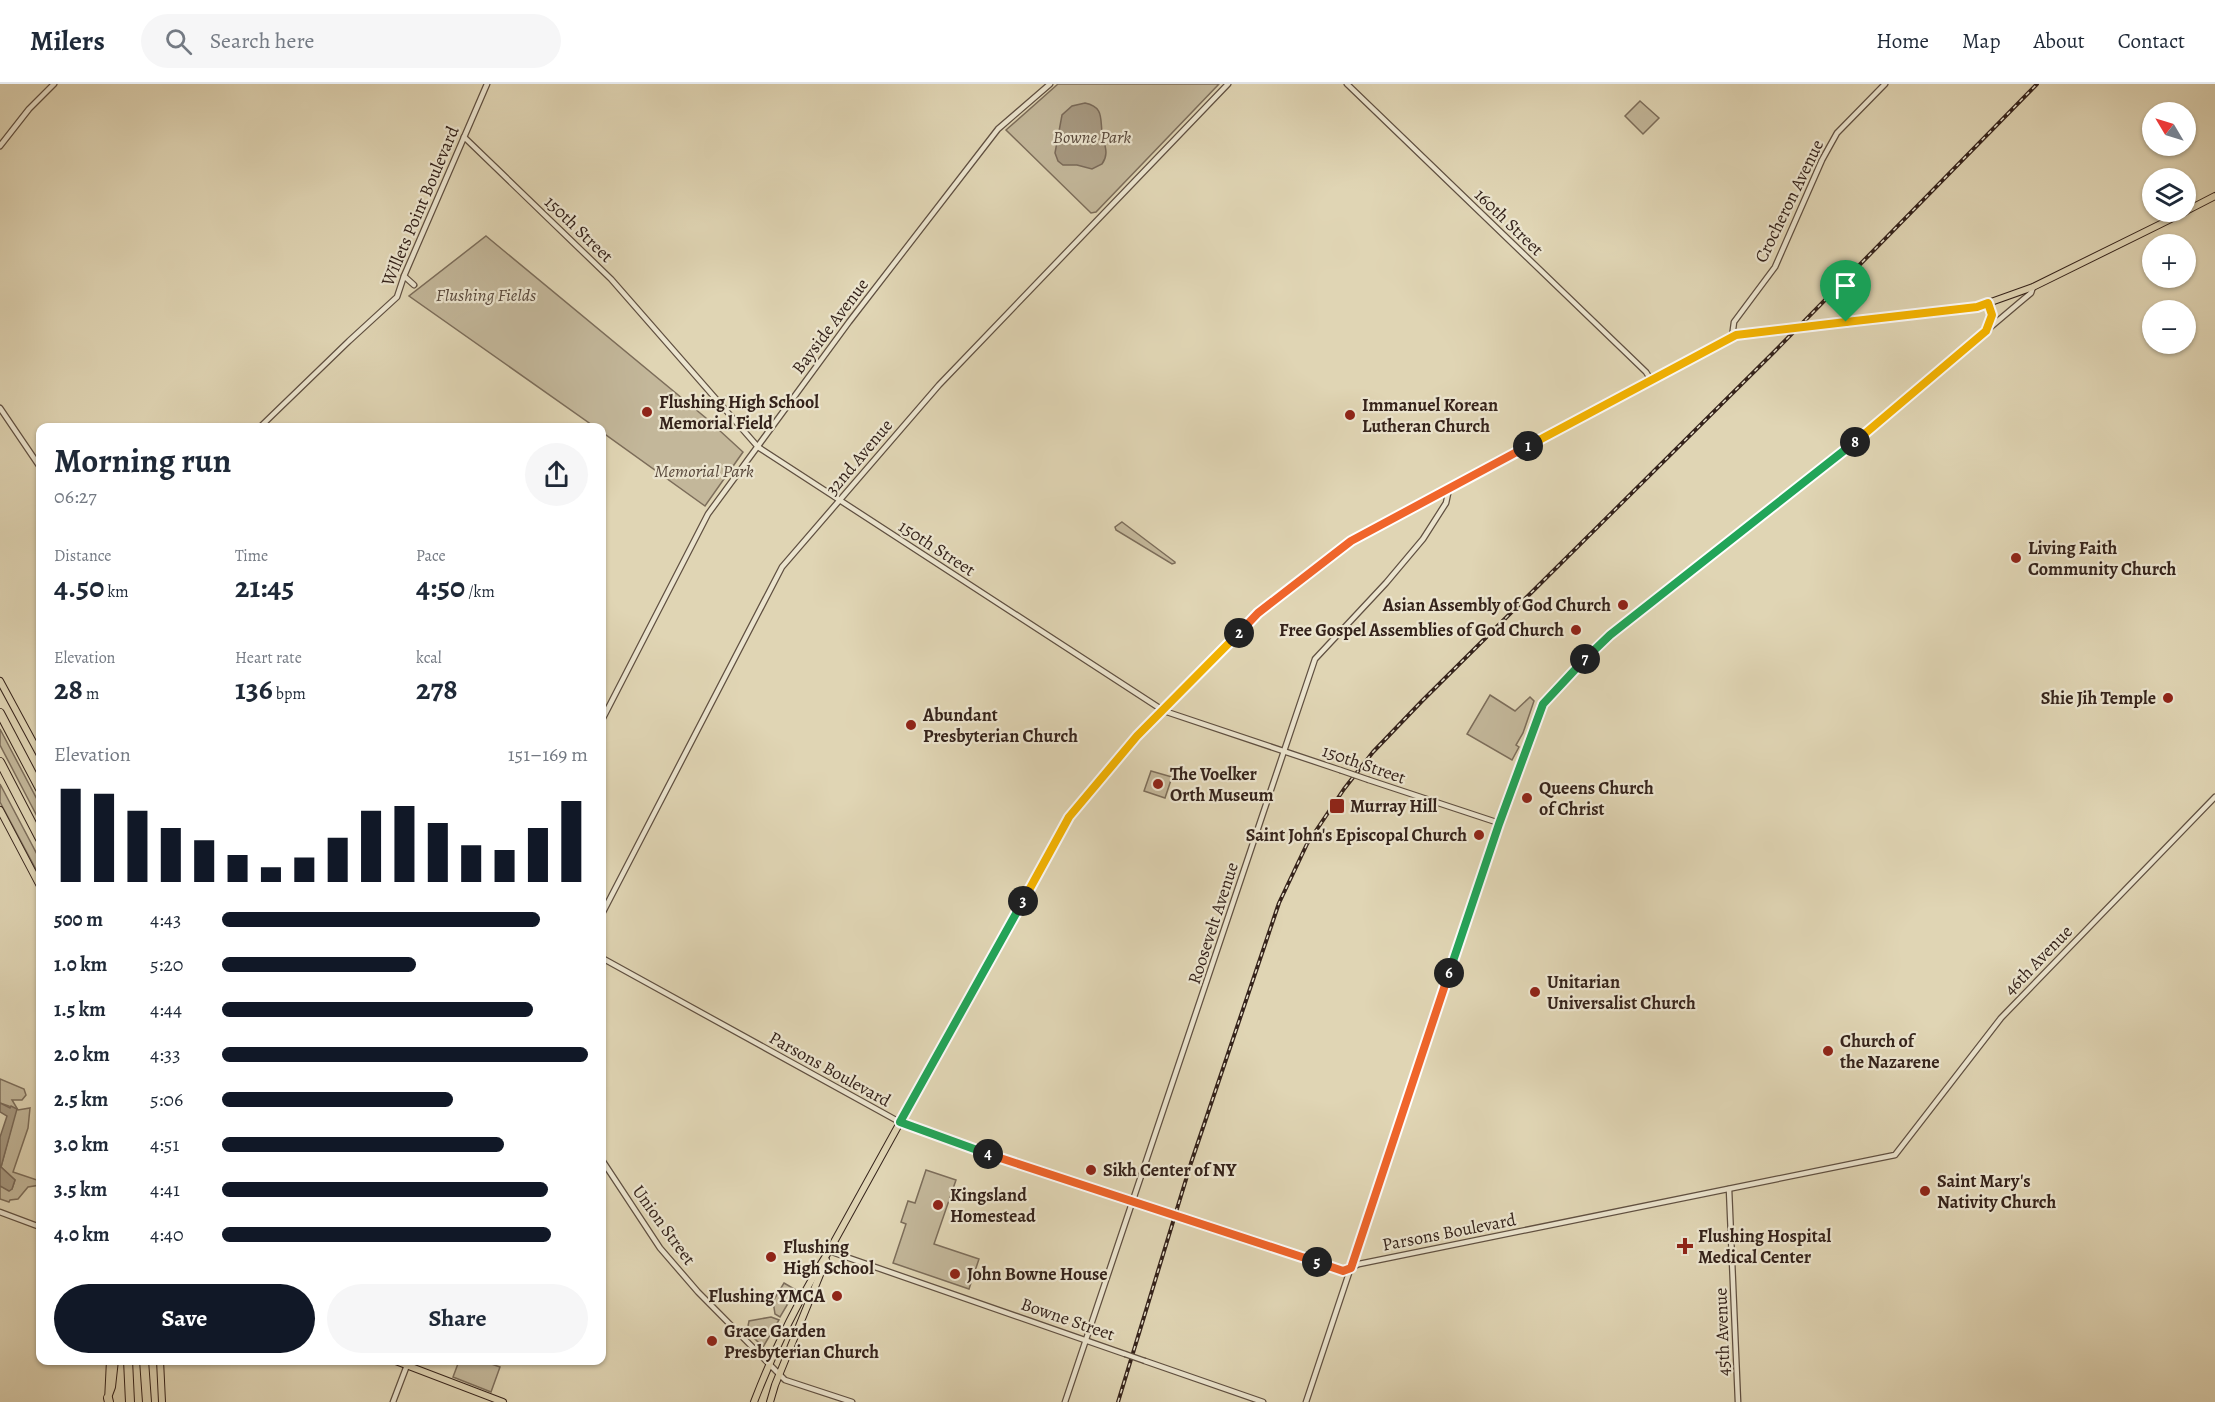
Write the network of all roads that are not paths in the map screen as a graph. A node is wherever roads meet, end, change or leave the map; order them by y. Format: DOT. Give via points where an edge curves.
graph roads {
  1 [pos="54,84"];
  2 [pos="487,84"];
  3 [pos="1050,84"];
  4 [pos="1228,84"];
  5 [pos="1347,84"];
  6 [pos="1885,84"];
  7 [pos="464,137"];
  8 [pos="0,146"];
  9 [pos="2215,196"];
  10 [pos="2196,206"];
  11 [pos="2163,222"];
  12 [pos="404,276"];
  13 [pos="414,285"];
  14 [pos="2033,287"];
  15 [pos="1988,303"];
  16 [pos="1986,331"];
  17 [pos="1732,337"];
  18 [pos="1651,380"];
  19 [pos="0,408"];
  20 [pos="264,423"];
  21 [pos="758,447"];
  22 [pos="36,461"];
  23 [pos="1449,489"];
  24 [pos="839,501"];
  25 [pos="0,681"];
  26 [pos="1162,710"];
  27 [pos="606,712"];
  28 [pos="0,713"];
  29 [pos="36,748"];
  30 [pos="1284,752"];
  31 [pos="0,762"];
  32 [pos="36,781"];
  33 [pos="2215,797"];
  34 [pos="0,810"];
  35 [pos="25,810"];
  36 [pos="1499,824"];
  37 [pos="36,831"];
  38 [pos="36,838"];
  39 [pos="36,878"];
  40 [pos="606,906"];
  41 [pos="606,960"];
  42 [pos="900,1122"];
  43 [pos="1895,1155"];
  44 [pos="606,1166"];
  45 [pos="1729,1189"];
  46 [pos="1134,1202"];
  47 [pos="0,1212"];
  48 [pos="36,1226"];
  49 [pos="829,1251"];
  50 [pos="1351,1268"];
  51 [pos="1087,1340"];
  52 [pos="770,1364"];
  53 [pos="110,1365"];
  54 [pos="114,1365"];
  55 [pos="128,1365"];
  56 [pos="144,1365"];
  57 [pos="160,1365"];
  58 [pos="407,1365"];
  59 [pos="413,1365"];
  60 [pos="780,1374"];
  61 [pos="108,1401"];
  62 [pos="130,1402"];
  63 [pos="147,1402"];
  64 [pos="162,1402"];
  65 [pos="393,1402"];
  66 [pos="503,1402"];
  67 [pos="754,1402"];
  68 [pos="770,1402"];
  69 [pos="852,1402"];
  70 [pos="1065,1402"];
  71 [pos="1263,1402"];
  72 [pos="1306,1402"];
  73 [pos="1738,1402"];
  1 -- 8 [label="street"];
  2 -- 7 [label="street, Willets Point Boulevard"];
  3 -- 21 [label="street, Bayside Avenue" via="998,129"];
  4 -- 24 [label="street, 32nd Avenue" via="939,385"];
  5 -- 18 [label="street, 160th Street"];
  6 -- 17 [label="street, Crocheron Avenue" via="1837,133 1775,267 1734,322"];
  7 -- 12 [label="street, Willets Point Boulevard"];
  7 -- 21 [label="street, 150th Street" via="611,279"];
  9 -- 10 [label="main road"];
  11 -- 14 [label="main road"];
  12 -- 13 [label="street"];
  12 -- 20 [label="street, Willets Point Boulevard" via="397,297"];
  14 -- 15 [label="main road"];
  14 -- 16 [label="street"];
  15 -- 16 [label="street" via="1992,315"];
  15 -- 17 [label="main road"];
  16 -- 36 [label="street" via="1862,436 1602,642 1543,704"];
  17 -- 18 [label="main road"];
  18 -- 23 [label="main road"];
  19 -- 22 [label="street"];
  21 -- 24 [label="street, 150th Street"];
  21 -- 27 [label="street, Bayside Avenue" via="708,514"];
  23 -- 26 [label="main road" via="1351,541 1258,613"];
  23 -- 30 [label="street, Roosevelt Avenue" via="1446,503 1425,535 1315,659"];
  24 -- 26 [label="street, 150th Street"];
  24 -- 40 [label="street, 32nd Avenue" via="775,577"];
  25 -- 29 [label="main road"];
  26 -- 30 [label="street, 150th Street"];
  26 -- 42 [label="main road" via="1069,817"];
  28 -- 32 [label="highway"];
  30 -- 36 [label="street, 150th Street, bridge"];
  30 -- 46 [label="street, Roosevelt Avenue"];
  31 -- 35 [label="highway"];
  33 -- 43 [label="street, 46th Avenue" via="2001,1018"];
  34 -- 39 [label="main road"];
  35 -- 37 [label="highway"];
  35 -- 38 [label="highway"];
  36 -- 50 [label="street"];
  41 -- 42 [label="street, Parsons Boulevard"];
  42 -- 46 [label="street, Parsons Boulevard"];
  42 -- 49 [label="main road"];
  43 -- 45 [label="street, Parsons Boulevard"];
  44 -- 52 [label="street, Union Street" via="660,1248"];
  45 -- 50 [label="street, Parsons Boulevard"];
  45 -- 73 [label="street, 45th Avenue"];
  46 -- 50 [label="street, Parsons Boulevard, bridge" via="1343,1271"];
  46 -- 51 [label="street, Roosevelt Avenue"];
  47 -- 48 [label="street"];
  49 -- 51 [label="street, Bowne Street"];
  49 -- 52 [label="main road" via="810,1280"];
  49 -- 60 [label="main road"];
  50 -- 72 [label="street"];
  51 -- 70 [label="street, Roosevelt Avenue"];
  51 -- 71 [label="street, Bowne Street, bridge"];
  52 -- 60 [label="street, Union Street"];
  52 -- 67 [label="main road"];
  53 -- 61 [label="main road"];
  54 -- 61 [label="main road"];
  55 -- 62 [label="highway"];
  56 -- 63 [label="highway"];
  57 -- 64 [label="main road"];
  58 -- 65 [label="street"];
  59 -- 66 [label="main road"];
  60 -- 68 [label="main road"];
  60 -- 69 [label="street, Union Street" via="785,1380"];
}
